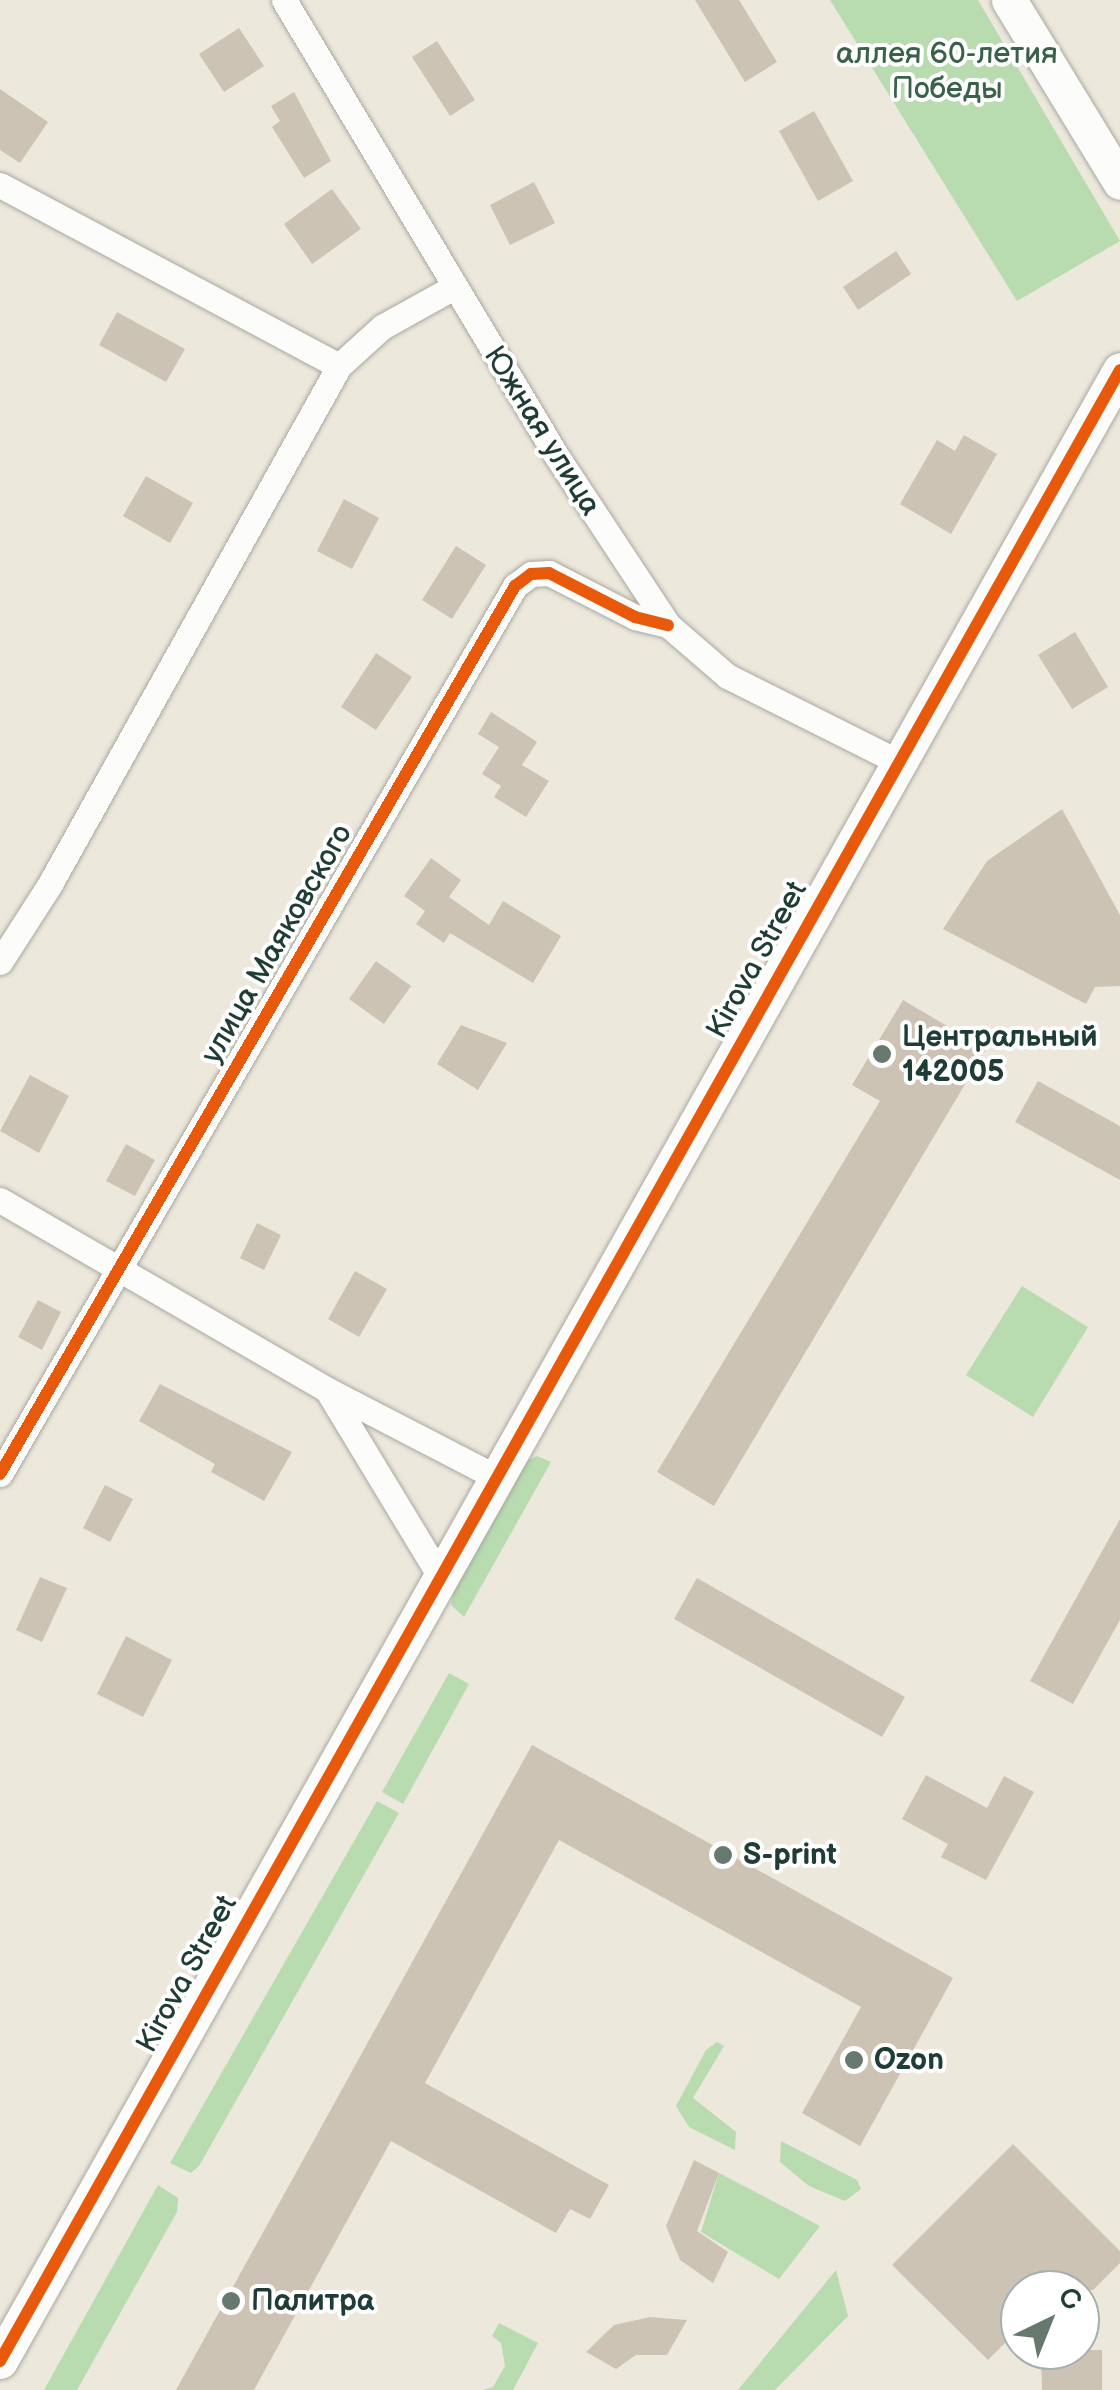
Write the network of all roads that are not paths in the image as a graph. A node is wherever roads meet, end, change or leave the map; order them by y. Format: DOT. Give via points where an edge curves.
graph roads {
  1 [pos="284,0"];
  2 [pos="1009,0"];
  3 [pos="1120,182"];
  4 [pos="0,185"];
  5 [pos="454,287"];
  6 [pos="339,366"];
  7 [pos="1120,370"];
  8 [pos="668,625"];
  9 [pos="898,762"];
  10 [pos="0,962"];
  11 [pos="0,1200"];
  12 [pos="120,1267"];
  13 [pos="326,1389"];
  14 [pos="0,1474"];
  15 [pos="496,1477"];
  16 [pos="440,1576"];
  17 [pos="0,2361"];
  1 -- 5 [label="street, Южная улица"];
  2 -- 3 [label="street"];
  4 -- 6 [label="street"];
  5 -- 6 [label="street" via="382,326"];
  5 -- 8 [label="street, Южная улица"];
  6 -- 10 [label="street"];
  7 -- 9 [label="street, Kirova Street"];
  8 -- 9 [label="street, Южная улица" via="727,676"];
  8 -- 12 [label="street, улица Маяковского" via="635,617 548,574 531,574 515,586"];
  9 -- 15 [label="street, Kirova Street"];
  11 -- 12 [label="street"];
  12 -- 13 [label="street"];
  12 -- 14 [label="street, улица Маяковского"];
  13 -- 15 [label="street"];
  13 -- 16 [label="street"];
  15 -- 16 [label="street, Kirova Street"];
  16 -- 17 [label="street, Kirova Street"];
}
